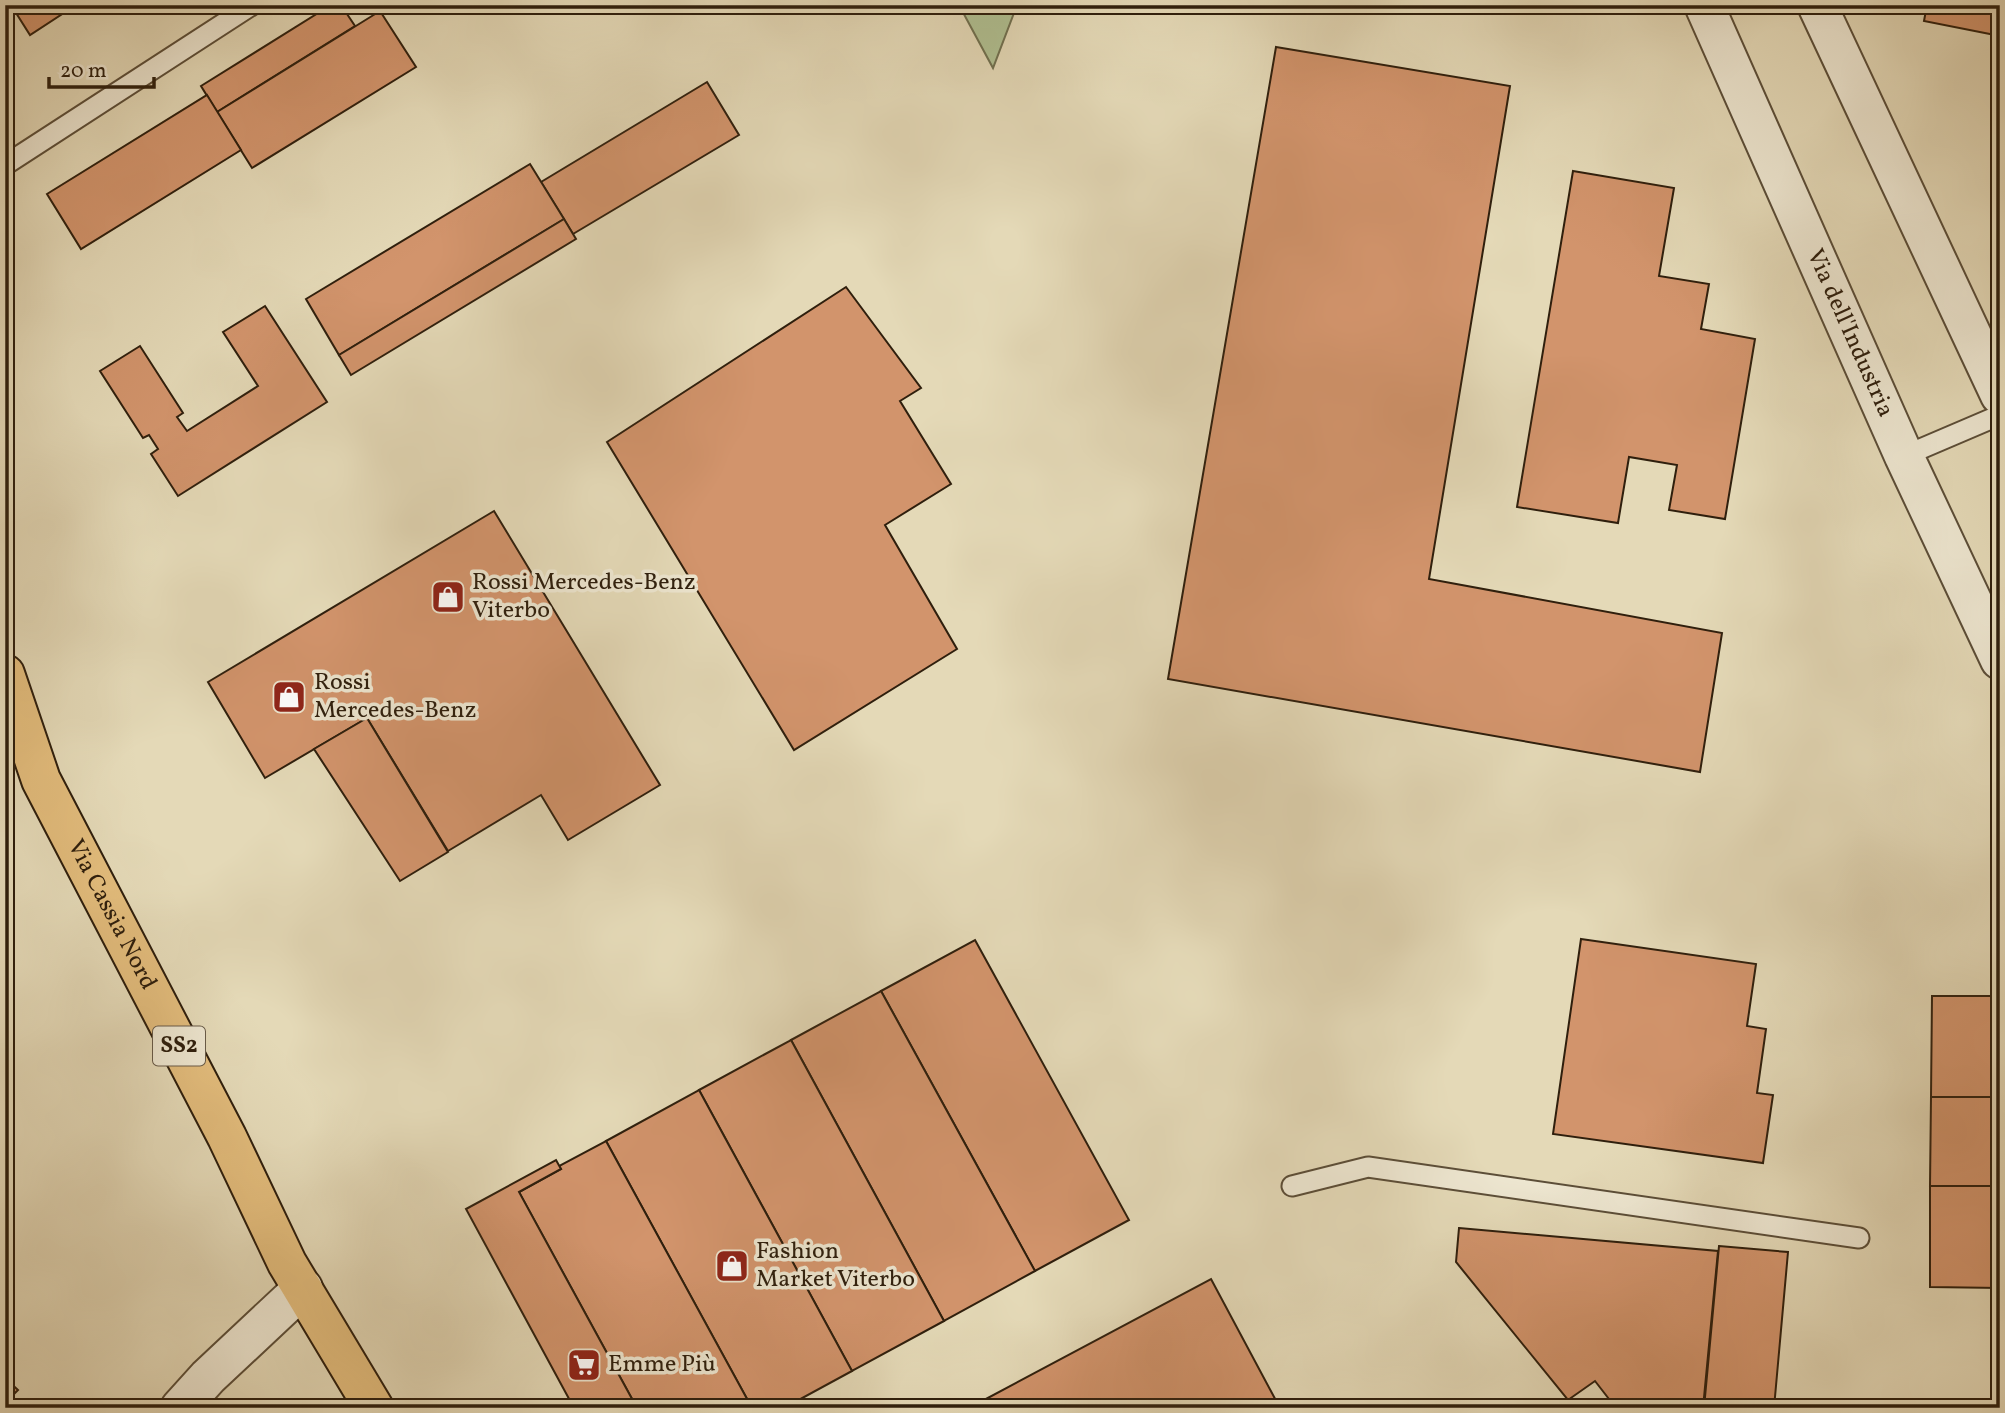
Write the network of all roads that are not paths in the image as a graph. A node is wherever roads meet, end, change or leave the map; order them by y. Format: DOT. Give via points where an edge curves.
graph roads {
  1 [pos="252,5"];
  2 [pos="1704,5"];
  3 [pos="1817,5"];
  4 [pos="5,165"];
  5 [pos="2000,395"];
  6 [pos="2000,415"];
  7 [pos="1904,456"];
  8 [pos="2000,660"];
  9 [pos="5,674"];
  10 [pos="1292,1186"];
  11 [pos="1859,1238"];
  12 [pos="303,1288"];
  13 [pos="180,1408"];
  14 [pos="374,1408"];
  1 -- 4 [label="lane"];
  2 -- 7 [label="street, Via dell'Industria"];
  3 -- 5 [label="street"];
  6 -- 7 [label="lane"];
  7 -- 8 [label="street, Via dell'Industria"];
  9 -- 12 [label="main road, Via Cassia Nord / SS2" via="41,780"];
  10 -- 11 [label="lane" via="1368,1167"];
  12 -- 13 [label="street"];
  12 -- 14 [label="main road, Via Cassia Nord / SS2"];
}
